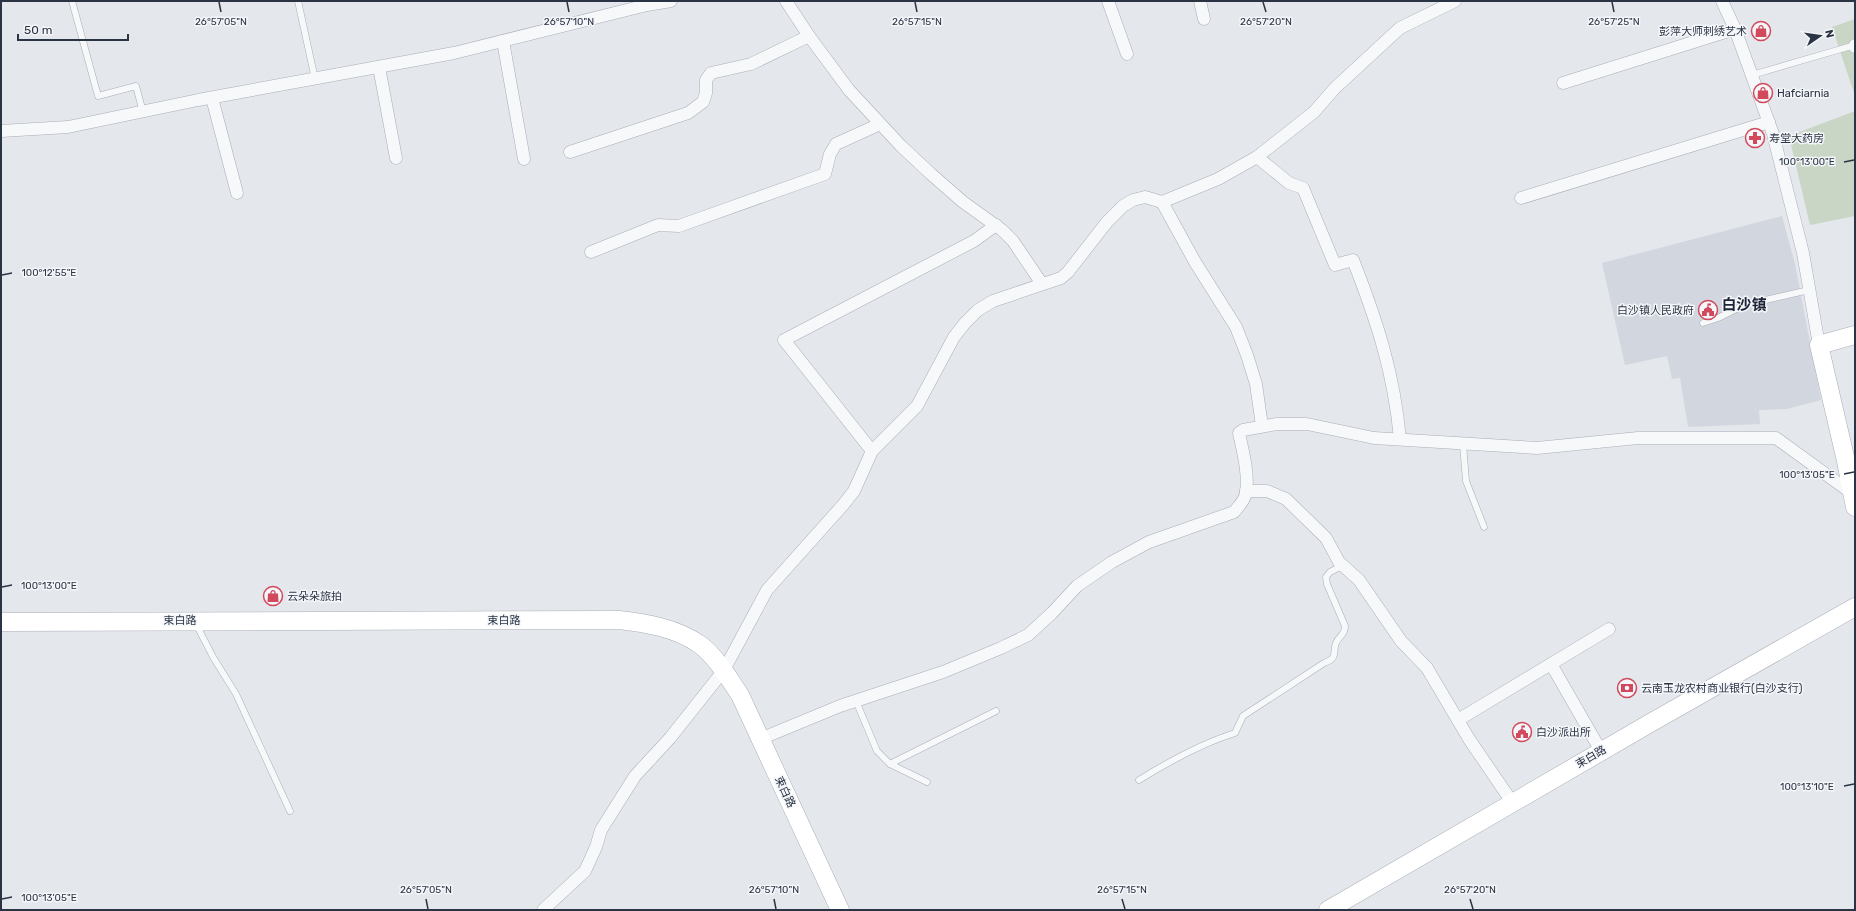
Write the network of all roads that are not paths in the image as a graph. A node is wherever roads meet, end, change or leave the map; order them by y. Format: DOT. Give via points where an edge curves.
graph roads {
  1 [pos="72,1"];
  2 [pos="298,1"];
  3 [pos="670,1"];
  4 [pos="786,1"];
  5 [pos="1108,1"];
  6 [pos="1200,1"];
  7 [pos="1455,1"];
  8 [pos="1722,1"];
  9 [pos="647,3"];
  10 [pos="1204,19"];
  11 [pos="1735,29"];
  12 [pos="809,36"];
  13 [pos="503,41"];
  14 [pos="1855,46"];
  15 [pos="1127,54"];
  16 [pos="379,67"];
  17 [pos="1752,75"];
  18 [pos="315,79"];
  19 [pos="1563,83"];
  20 [pos="212,98"];
  21 [pos="143,112"];
  22 [pos="1769,122"];
  23 [pos="880,124"];
  24 [pos="1,130"];
  25 [pos="570,152"];
  26 [pos="1256,157"];
  27 [pos="396,158"];
  28 [pos="524,159"];
  29 [pos="237,193"];
  30 [pos="1521,198"];
  31 [pos="1162,202"];
  32 [pos="996,226"];
  33 [pos="590,252"];
  34 [pos="1042,284"];
  35 [pos="1808,290"];
  36 [pos="1703,323"];
  37 [pos="1855,335"];
  38 [pos="1819,345"];
  39 [pos="1262,426"];
  40 [pos="1400,440"];
  41 [pos="1463,444"];
  42 [pos="872,451"];
  43 [pos="1851,462"];
  44 [pos="1246,491"];
  45 [pos="1854,501"];
  46 [pos="1484,527"];
  47 [pos="1342,566"];
  48 [pos="1855,607"];
  49 [pos="194,620"];
  50 [pos="1,622"];
  51 [pos="1609,629"];
  52 [pos="1551,664"];
  53 [pos="724,670"];
  54 [pos="856,701"];
  55 [pos="996,711"];
  56 [pos="1458,720"];
  57 [pos="760,739"];
  58 [pos="1601,751"];
  59 [pos="890,764"];
  60 [pos="1140,780"];
  61 [pos="927,782"];
  62 [pos="1512,802"];
  63 [pos="290,811"];
  64 [pos="543,910"];
  65 [pos="840,910"];
  66 [pos="1328,910"];
  1 -- 21 [label="lane" via="98,96 136,86"];
  2 -- 18 [label="lane"];
  3 -- 9 [label="street"];
  4 -- 12 [label="street"];
  5 -- 15 [label="street"];
  6 -- 10 [label="street"];
  7 -- 26 [label="street" via="1400,28 1335,88 1314,112"];
  8 -- 11 [label="street"];
  9 -- 13 [label="street"];
  11 -- 17 [label="street"];
  11 -- 19 [label="street"];
  12 -- 23 [label="street" via="849,90"];
  12 -- 25 [label="street" via="751,64 712,73 706,80 703,102 688,112"];
  13 -- 16 [label="street"];
  13 -- 28 [label="street"];
  14 -- 17 [label="lane"];
  16 -- 18 [label="street"];
  16 -- 27 [label="street"];
  17 -- 22 [label="street"];
  18 -- 20 [label="street"];
  20 -- 21 [label="street"];
  20 -- 29 [label="street"];
  21 -- 24 [label="street" via="68,127"];
  22 -- 30 [label="street"];
  22 -- 35 [label="street" via="1803,253"];
  23 -- 32 [label="street" via="926,170"];
  23 -- 33 [label="street" via="836,144 830,154 825,174 679,226 658,225"];
  26 -- 31 [label="street" via="1218,179"];
  26 -- 40 [label="street" via="1289,183 1302,188 1335,265 1353,260 1376,320 1388,361"];
  31 -- 34 [label="street" via="1145,197 1123,206 1107,222 1068,272 1061,278"];
  31 -- 39 [label="street" via="1195,262 1236,327 1256,384"];
  32 -- 34 [label="street" via="1014,241"];
  32 -- 42 [label="street" via="974,241 784,340"];
  34 -- 42 [label="street" via="993,301 978,310 954,337 917,406"];
  35 -- 36 [label="lane" via="1744,305"];
  35 -- 38 [label="street"];
  37 -- 38 [label="main road"];
  38 -- 43 [label="main road"];
  39 -- 40 [label="street" via="1307,424 1360,436"];
  39 -- 44 [label="street" via="1239,433 1246,470"];
  40 -- 41 [label="street"];
  41 -- 45 [label="street" via="1537,448 1638,438 1776,438"];
  41 -- 46 [label="lane" via="1466,481"];
  42 -- 53 [label="street" via="854,490 843,505 767,590"];
  43 -- 45 [label="main road"];
  44 -- 47 [label="street" via="1267,491 1286,499 1326,538"];
  44 -- 54 [label="street" via="1241,504 1234,512 1149,542 1118,558 1077,586 1028,635 975,660"];
  47 -- 56 [label="street" via="1356,575 1401,641 1427,668"];
  47 -- 60 [label="lane" via="1326,577 1345,626 1345,633 1336,643 1335,656 1243,716 1235,733 1156,769"];
  48 -- 58 [label="main road, 束白路"];
  49 -- 50 [label="main road, 束白路"];
  49 -- 53 [label="main road, 束白路" via="619,620 655,626 686,637 700,645"];
  49 -- 63 [label="lane" via="236,694"];
  51 -- 52 [label="street"];
  52 -- 56 [label="street"];
  52 -- 58 [label="street"];
  53 -- 57 [label="main road, 束白路" via="740,695"];
  53 -- 64 [label="street" via="670,738 635,776 601,830 584,871"];
  54 -- 57 [label="street"];
  54 -- 59 [label="lane" via="877,751"];
  55 -- 59 [label="lane"];
  56 -- 62 [label="street"];
  57 -- 65 [label="main road, 束白路"];
  58 -- 62 [label="main road, 束白路"];
  59 -- 61 [label="lane"];
  62 -- 66 [label="main road, 束白路"];
}
